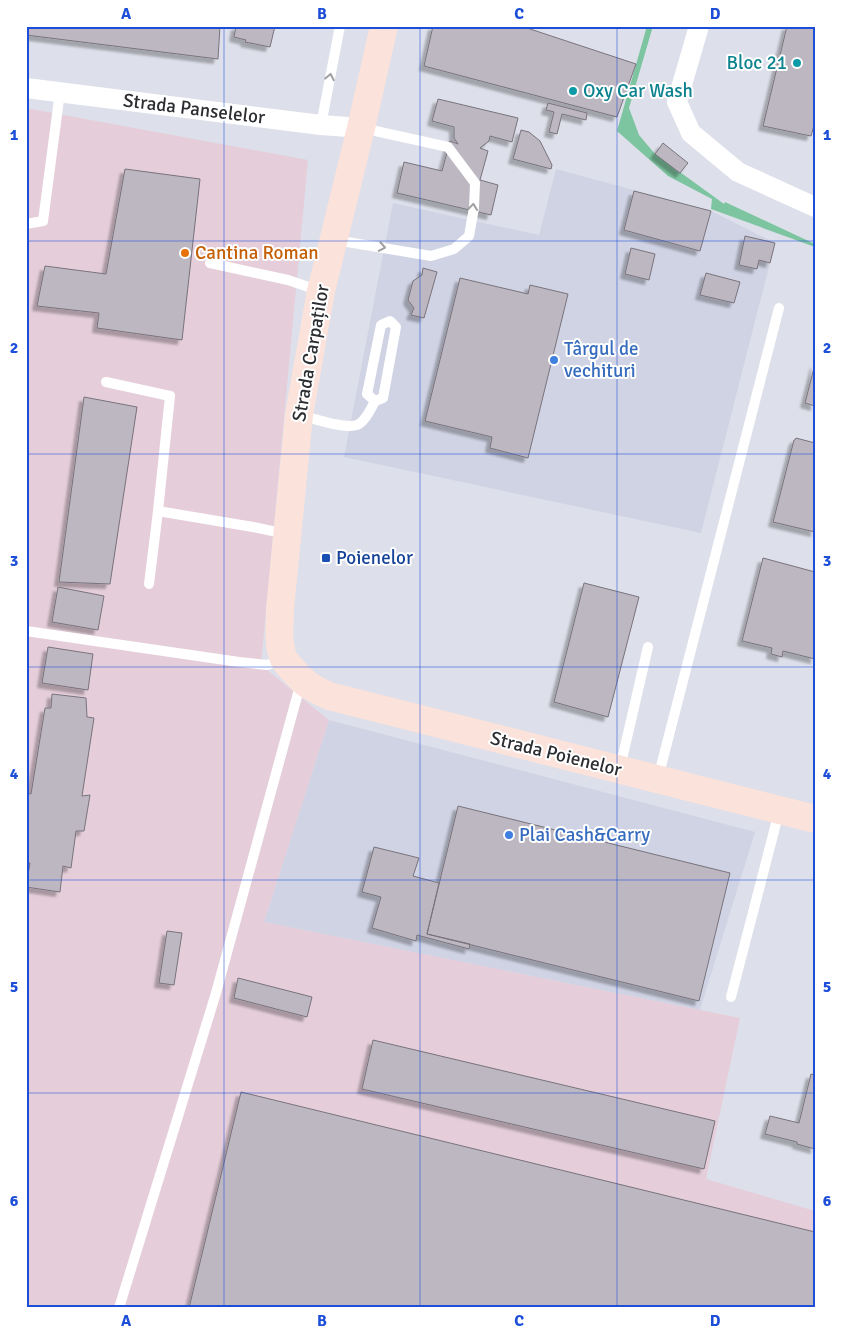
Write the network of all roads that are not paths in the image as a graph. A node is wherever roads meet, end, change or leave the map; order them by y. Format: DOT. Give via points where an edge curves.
graph roads {
  1 [pos="340,26"];
  2 [pos="384,26"];
  3 [pos="699,26"];
  4 [pos="26,88"];
  5 [pos="60,92"];
  6 [pos="321,125"];
  7 [pos="361,128"];
  8 [pos="815,207"];
  9 [pos="26,224"];
  10 [pos="334,239"];
  11 [pos="210,263"];
  12 [pos="321,291"];
  13 [pos="779,308"];
  14 [pos="106,382"];
  15 [pos="375,401"];
  16 [pos="299,415"];
  17 [pos="158,511"];
  18 [pos="287,534"];
  19 [pos="149,584"];
  20 [pos="26,631"];
  21 [pos="648,647"];
  22 [pos="293,670"];
  23 [pos="620,769"];
  24 [pos="658,779"];
  25 [pos="780,810"];
  26 [pos="815,819"];
  27 [pos="731,997"];
  28 [pos="119,1308"];
  6 -- 1 [label="lane, one-way"];
  2 -- 7 [label="main road, Strada Carpaților"];
  3 -- 8 [label="street" via="677,102 690,133 738,172"];
  4 -- 5 [label="street, Strada Panselelor"];
  5 -- 6 [label="street, Strada Panselelor"];
  5 -- 9 [label="lane" via="43,221"];
  6 -- 7 [label="street, Strada Panselelor"];
  7 -- 10 [label="main road, Strada Carpaților"];
  10 -- 7 [label="lane, one-way" via="432,256 454,249 468,236 475,182 448,147"];
  10 -- 12 [label="main road, Strada Carpaților"];
  11 -- 12 [label="lane" via="288,280"];
  12 -- 16 [label="main road, Strada Carpaților"];
  13 -- 24 [label="lane"];
  14 -- 17 [label="lane" via="170,396"];
  15 -- 15 [label="lane" via="367,394 381,325 390,321 396,327 382,398"];
  15 -- 16 [label="lane" via="358,425 346,426"];
  16 -- 18 [label="main road, Strada Carpaților"];
  17 -- 18 [label="lane"];
  17 -- 19 [label="lane"];
  18 -- 22 [label="main road, Strada Carpaților" via="279,632 281,647"];
  20 -- 22 [label="lane"];
  21 -- 23 [label="lane"];
  22 -- 23 [label="main road, Strada Poienelor" via="314,690 329,696"];
  22 -- 28 [label="lane" via="216,993"];
  23 -- 24 [label="main road, Strada Poienelor"];
  24 -- 25 [label="main road, Strada Poienelor"];
  25 -- 26 [label="main road, Strada Poienelor"];
  25 -- 27 [label="lane"];
}
